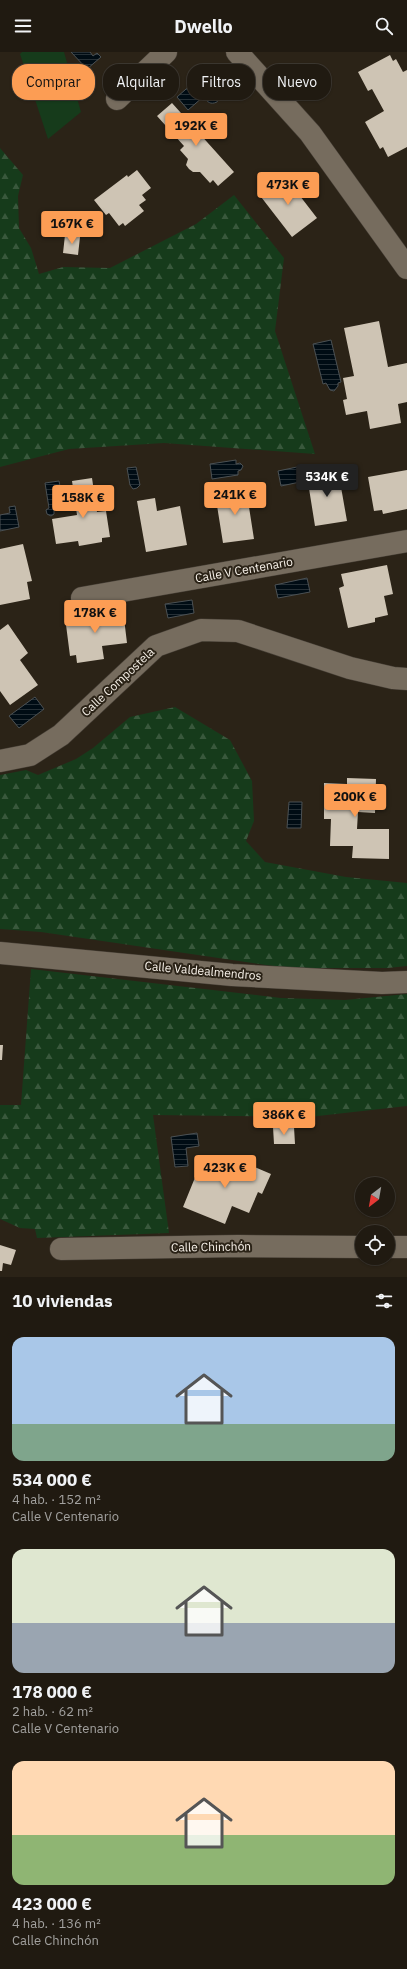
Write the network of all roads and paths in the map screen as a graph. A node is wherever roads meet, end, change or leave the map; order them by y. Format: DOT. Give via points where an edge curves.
graph roads {
  1 [pos="166,52"];
  2 [pos="237,52"];
  3 [pos="153,64"];
  4 [pos="407,268"];
  5 [pos="407,541"];
  6 [pos="82,598"];
  7 [pos="407,679"];
  8 [pos="0,761"];
  9 [pos="0,953"];
  10 [pos="407,982"];
  11 [pos="355,1247"];
  12 [pos="395,1247"];
  13 [pos="407,1248"];
  14 [pos="61,1249"];
  1 -- 3 [label="street"];
  2 -- 4 [label="street" via="310,133"];
  5 -- 6 [label="street, Calle V Centenario"];
  7 -- 8 [label="street, Calle Compostela" via="350,668 238,631 201,630 156,646 61,734 30,755"];
  9 -- 10 [label="street, Calle Valdealmendros" via="232,975"];
  11 -- 14 [label="street, Calle Chinchón"];
  12 -- 13 [label="street"];
}
